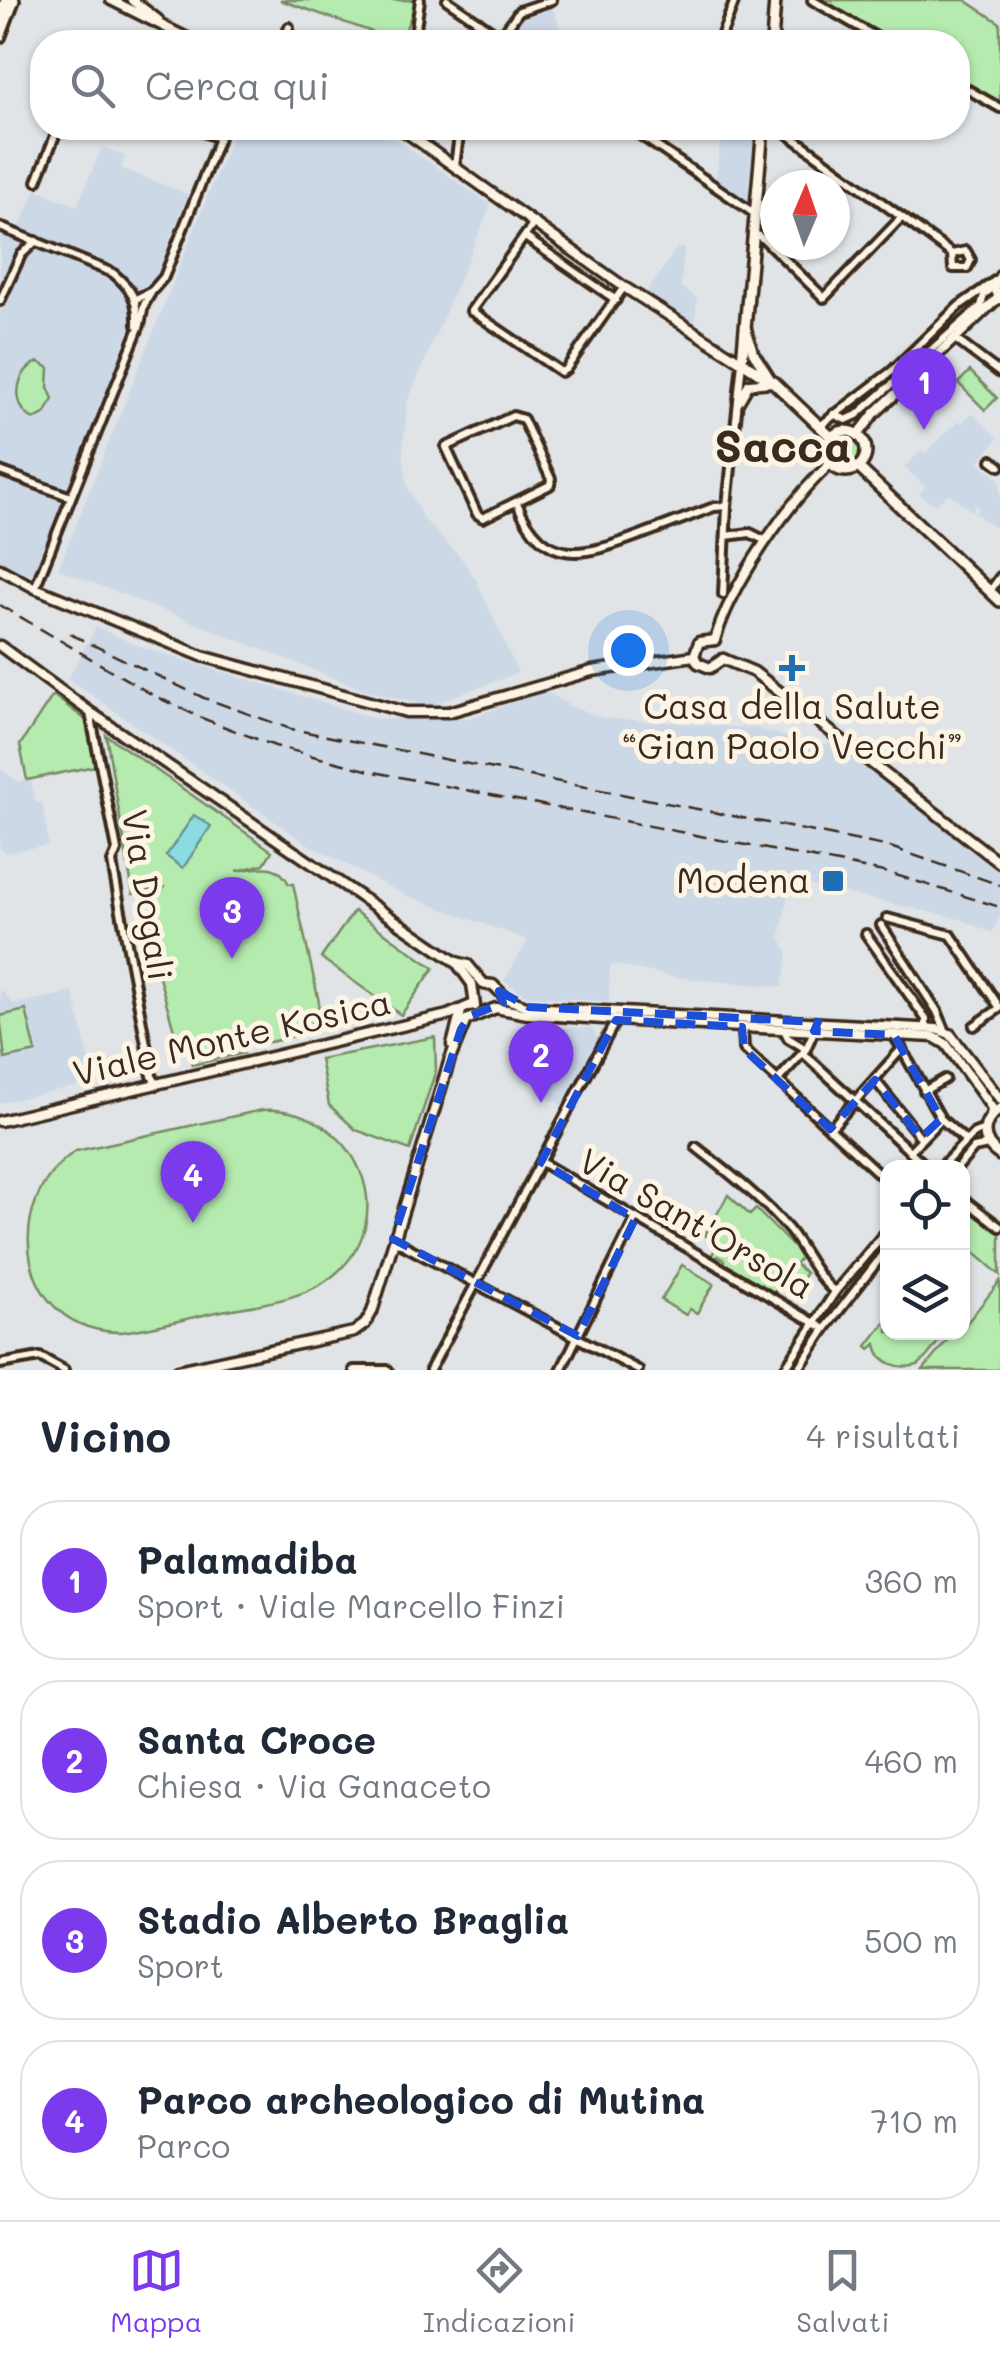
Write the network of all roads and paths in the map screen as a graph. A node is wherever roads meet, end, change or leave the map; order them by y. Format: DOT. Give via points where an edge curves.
graph roads {
  1 [pos="111,0"];
  2 [pos="132,0"];
  3 [pos="420,0"];
  4 [pos="448,0"];
  5 [pos="552,0"];
  6 [pos="736,0"];
  7 [pos="775,0"];
  8 [pos="812,0"];
  9 [pos="12,1"];
  10 [pos="0,16"];
  11 [pos="478,21"];
  12 [pos="169,30"];
  13 [pos="170,30"];
  14 [pos="416,30"];
  15 [pos="476,30"];
  16 [pos="490,30"];
  17 [pos="509,30"];
  18 [pos="723,30"];
  19 [pos="773,30"];
  20 [pos="864,30"];
  21 [pos="0,37"];
  22 [pos="970,91"];
  23 [pos="1000,108"];
  24 [pos="53,140"];
  25 [pos="218,140"];
  26 [pos="417,140"];
  27 [pos="458,140"];
  28 [pos="647,140"];
  29 [pos="762,140"];
  30 [pos="797,140"];
  31 [pos="455,166"];
  32 [pos="36,182"];
  33 [pos="755,214"];
  34 [pos="902,216"];
  35 [pos="534,223"];
  36 [pos="0,227"];
  37 [pos="753,232"];
  38 [pos="17,234"];
  39 [pos="525,236"];
  40 [pos="36,242"];
  41 [pos="21,254"];
  42 [pos="952,254"];
  43 [pos="997,281"];
  44 [pos="624,287"];
  45 [pos="152,291"];
  46 [pos="984,295"];
  47 [pos="136,298"];
  48 [pos="999,299"];
  49 [pos="616,300"];
  50 [pos="0,301"];
  51 [pos="959,306"];
  52 [pos="746,326"];
  53 [pos="137,331"];
  54 [pos="956,339"];
  55 [pos="742,362"];
  56 [pos="1000,372"];
  57 [pos="773,382"];
  58 [pos="738,401"];
  59 [pos="834,414"];
  60 [pos="820,426"];
  61 [pos="858,435"];
  62 [pos="831,437"];
  63 [pos="992,460"];
  64 [pos="830,464"];
  65 [pos="1000,466"];
  66 [pos="858,467"];
  67 [pos="0,471"];
  68 [pos="72,497"];
  69 [pos="517,503"];
  70 [pos="727,506"];
  71 [pos="726,536"];
  72 [pos="768,542"];
  73 [pos="0,569"];
  74 [pos="1000,577"];
  75 [pos="35,588"];
  76 [pos="990,592"];
  77 [pos="722,594"];
  78 [pos="1000,601"];
  79 [pos="714,640"];
  80 [pos="0,646"];
  81 [pos="694,656"];
  82 [pos="722,658"];
  83 [pos="90,712"];
  84 [pos="1000,863"];
  85 [pos="866,934"];
  86 [pos="456,962"];
  87 [pos="484,984"];
  88 [pos="499,991"];
  89 [pos="474,992"];
  90 [pos="474,1004"];
  91 [pos="496,1008"];
  92 [pos="460,1011"];
  93 [pos="482,1012"];
  94 [pos="616,1020"];
  95 [pos="974,1026"];
  96 [pos="816,1027"];
  97 [pos="743,1028"];
  98 [pos="926,1028"];
  99 [pos="784,1030"];
  100 [pos="894,1035"];
  101 [pos="943,1036"];
  102 [pos="805,1051"];
  103 [pos="899,1052"];
  104 [pos="450,1060"];
  105 [pos="945,1079"];
  106 [pos="778,1080"];
  107 [pos="875,1080"];
  108 [pos="157,1085"];
  109 [pos="990,1086"];
  110 [pos="1000,1090"];
  111 [pos="924,1091"];
  112 [pos="1000,1099"];
  113 [pos="856,1102"];
  114 [pos="995,1112"];
  115 [pos="941,1120"];
  116 [pos="0,1121"];
  117 [pos="985,1129"];
  118 [pos="830,1130"];
  119 [pos="921,1138"];
  120 [pos="966,1141"];
  121 [pos="988,1145"];
  122 [pos="696,1146"];
  123 [pos="910,1151"];
  124 [pos="1000,1155"];
  125 [pos="920,1160"];
  126 [pos="948,1160"];
  127 [pos="964,1160"];
  128 [pos="541,1162"];
  129 [pos="880,1175"];
  130 [pos="970,1204"];
  131 [pos="635,1219"];
  132 [pos="1000,1227"];
  133 [pos="393,1239"];
  134 [pos="880,1239"];
  135 [pos="886,1250"];
  136 [pos="477,1282"];
  137 [pos="835,1292"];
  138 [pos="814,1322"];
  139 [pos="825,1328"];
  140 [pos="578,1336"];
  141 [pos="0,1364"];
  142 [pos="64,1370"];
  143 [pos="178,1370"];
  144 [pos="354,1370"];
  145 [pos="388,1370"];
  146 [pos="430,1370"];
  147 [pos="561,1370"];
  148 [pos="638,1370"];
  149 [pos="784,1370"];
  150 [pos="798,1370"];
  1 -- 12 [label="street"];
  2 -- 13 [label="street"];
  3 -- 14 [label="street"];
  4 -- 11 [label="street"];
  5 -- 17 [label="street" via="519,11"];
  6 -- 18 [label="street"];
  7 -- 19 [label="main road"];
  8 -- 20 [label="street"];
  9 -- 10 [label="main road"];
  9 -- 21 [label="main road"];
  11 -- 15 [label="street"];
  11 -- 16 [label="street"];
  22 -- 23 [label="street"];
  24 -- 32 [label="street"];
  25 -- 45 [label="street" via="164,277"];
  26 -- 31 [label="street"];
  27 -- 31 [label="street"];
  28 -- 33 [label="street"];
  29 -- 33 [label="main road"];
  30 -- 34 [label="street"];
  31 -- 35 [label="street"];
  33 -- 37 [label="main road"];
  34 -- 37 [label="street" via="824,298"];
  34 -- 42 [label="street"];
  35 -- 39 [label="street"];
  35 -- 44 [label="street"];
  36 -- 38 [label="street"];
  37 -- 52 [label="main road"];
  38 -- 40 [label="street"];
  38 -- 41 [label="street"];
  39 -- 49 [label="street"];
  39 -- 49 [label="street" via="472,311 479,316 561,372"];
  40 -- 41 [label="street"];
  40 -- 47 [label="street" via="114,272"];
  41 -- 50 [label="street"];
  43 -- 46 [label="street"];
  43 -- 48 [label="street"];
  43 -- 51 [label="street"];
  44 -- 49 [label="street"];
  44 -- 55 [label="street"];
  45 -- 47 [label="street"];
  45 -- 53 [label="street"];
  46 -- 51 [label="street"];
  46 -- 59 [label="street" via="982,306 858,414 846,420"];
  47 -- 53 [label="street"];
  48 -- 54 [label="street"];
  51 -- 59 [label="street" via="892,371"];
  52 -- 55 [label="main road"];
  52 -- 57 [label="street"];
  53 -- 68 [label="street"];
  54 -- 56 [label="street"];
  54 -- 61 [label="street"];
  55 -- 57 [label="main road"];
  55 -- 58 [label="street"];
  57 -- 58 [label="street" via="750,384"];
  57 -- 60 [label="main road"];
  58 -- 70 [label="street"];
  59 -- 60 [label="street"];
  60 -- 62 [label="main road"];
  61 -- 62 [label="main road" via="842,431"];
  61 -- 66 [label="main road" via="866,449"];
  62 -- 64 [label="main road"];
  63 -- 65 [label="street"];
  64 -- 66 [label="main road"];
  64 -- 72 [label="street"];
  66 -- 76 [label="main road"];
  67 -- 68 [label="street"];
  68 -- 75 [label="street"];
  69 -- 69 [label="street" via="551,482 521,418 446,446 480,516"];
  69 -- 70 [label="street" via="535,535 574,553 602,550"];
  70 -- 71 [label="street"];
  71 -- 72 [label="street" via="750,533"];
  71 -- 77 [label="street"];
  72 -- 79 [label="street" via="730,599"];
  73 -- 75 [label="street"];
  74 -- 76 [label="street"];
  75 -- 81 [label="street" via="202,656 406,712 468,708 592,671"];
  76 -- 78 [label="main road"];
  79 -- 81 [label="street" via="700,642"];
  79 -- 82 [label="street"];
  80 -- 83 [label="street"];
  81 -- 82 [label="street" via="710,668"];
  82 -- 84 [label="street" via="776,688"];
  83 -- 86 [label="street"];
  83 -- 108 [label="street, Via Dogali" via="116,850 114,874"];
  85 -- 98 [label="street"];
  86 -- 87 [label="street"];
  86 -- 89 [label="street"];
  87 -- 88 [label="street"];
  87 -- 89 [label="street"];
  88 -- 91 [label="street"];
  88 -- 96 [label="street" via="529,1006"];
  89 -- 90 [label="street"];
  90 -- 92 [label="street, Viale Monte Kosica"];
  90 -- 93 [label="street"];
  91 -- 93 [label="street"];
  91 -- 94 [label="street"];
  92 -- 104 [label="street"];
  92 -- 108 [label="street, Viale Monte Kosica"];
  93 -- 104 [label="street" via="466,1020"];
  94 -- 97 [label="street"];
  94 -- 128 [label="street"];
  95 -- 101 [label="street" via="1000,1008 951,935 884,921 938,1011"];
  96 -- 98 [label="street"];
  96 -- 99 [label="street"];
  96 -- 100 [label="street"];
  96 -- 102 [label="street"];
  97 -- 99 [label="street"];
  97 -- 106 [label="street" via="742,1046"];
  98 -- 101 [label="street"];
  99 -- 102 [label="street"];
  100 -- 101 [label="street"];
  100 -- 111 [label="street"];
  101 -- 109 [label="street"];
  101 -- 114 [label="street"];
  102 -- 106 [label="street"];
  102 -- 113 [label="street"];
  103 -- 107 [label="street"];
  104 -- 133 [label="street"];
  105 -- 111 [label="street"];
  106 -- 118 [label="street"];
  107 -- 113 [label="street"];
  107 -- 119 [label="street"];
  108 -- 116 [label="street, Viale Monte Kosica"];
  109 -- 110 [label="street"];
  109 -- 112 [label="street"];
  111 -- 115 [label="street"];
  113 -- 118 [label="street"];
  113 -- 123 [label="street"];
  114 -- 117 [label="main road"];
  115 -- 119 [label="street"];
  115 -- 120 [label="street"];
  117 -- 120 [label="street"];
  117 -- 121 [label="main road"];
  118 -- 129 [label="street"];
  119 -- 123 [label="street"];
  120 -- 126 [label="street"];
  121 -- 124 [label="main road"];
  121 -- 127 [label="street"];
  122 -- 137 [label="street" via="779,1220"];
  123 -- 125 [label="street"];
  128 -- 131 [label="street, Via Sant'Orsola"];
  128 -- 136 [label="street"];
  130 -- 132 [label="street"];
  131 -- 138 [label="street, Via Sant'Orsola"];
  131 -- 140 [label="street"];
  133 -- 136 [label="street"];
  133 -- 143 [label="street" via="368,1320 354,1332"];
  134 -- 137 [label="street"];
  135 -- 139 [label="street"];
  136 -- 140 [label="street"];
  136 -- 146 [label="street"];
  137 -- 138 [label="street"];
  138 -- 139 [label="street, Via Sant'Orsola"];
  138 -- 149 [label="street"];
  139 -- 150 [label="street"];
  140 -- 147 [label="street"];
  140 -- 148 [label="street"];
  141 -- 142 [label="street" via="43,1357"];
  144 -- 145 [label="street"];
}
